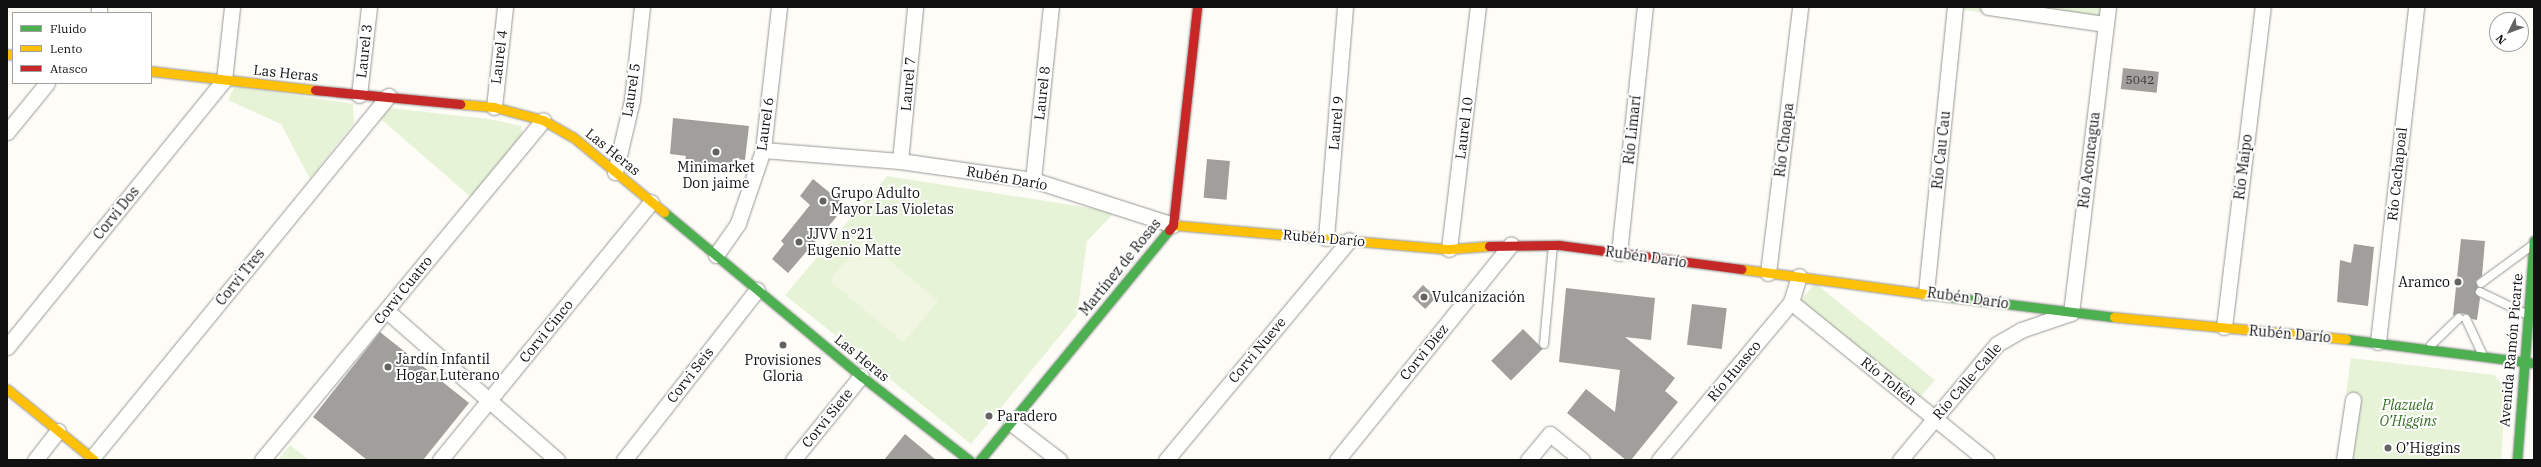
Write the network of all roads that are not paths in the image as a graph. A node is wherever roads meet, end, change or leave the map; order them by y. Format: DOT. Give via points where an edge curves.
graph roads {
  1 [pos="232,7"];
  2 [pos="369,7"];
  3 [pos="505,7"];
  4 [pos="642,7"];
  5 [pos="779,7"];
  6 [pos="915,7"];
  7 [pos="1051,7"];
  8 [pos="1197,7"];
  9 [pos="1345,7"];
  10 [pos="1478,7"];
  11 [pos="1645,7"];
  12 [pos="1800,7"];
  13 [pos="1955,7"];
  14 [pos="1988,7"];
  15 [pos="2108,7"];
  16 [pos="2263,7"];
  17 [pos="2416,7"];
  18 [pos="2105,24"];
  19 [pos="152,71"];
  20 [pos="224,80"];
  21 [pos="45,84"];
  22 [pos="359,95"];
  23 [pos="388,96"];
  24 [pos="494,107"];
  25 [pos="543,120"];
  26 [pos="7,132"];
  27 [pos="763,150"];
  28 [pos="900,161"];
  29 [pos="615,172"];
  30 [pos="1034,180"];
  31 [pos="651,202"];
  32 [pos="1173,225"];
  33 [pos="1326,238"];
  34 [pos="1349,240"];
  35 [pos="2534,243"];
  36 [pos="1511,244"];
  37 [pos="1553,245"];
  38 [pos="1449,249"];
  39 [pos="1619,253"];
  40 [pos="716,255"];
  41 [pos="1768,273"];
  42 [pos="1799,276"];
  43 [pos="2481,283"];
  44 [pos="757,290"];
  45 [pos="1926,292"];
  46 [pos="2480,292"];
  47 [pos="1791,302"];
  48 [pos="387,311"];
  49 [pos="2071,312"];
  50 [pos="2528,315"];
  51 [pos="2224,327"];
  52 [pos="2378,342"];
  53 [pos="1544,344"];
  54 [pos="7,347"];
  55 [pos="2427,348"];
  56 [pos="2483,356"];
  57 [pos="2524,362"];
  58 [pos="2534,363"];
  59 [pos="861,376"];
  60 [pos="7,389"];
  61 [pos="490,399"];
  62 [pos="2353,400"];
  63 [pos="1935,418"];
  64 [pos="1011,423"];
  65 [pos="58,431"];
  66 [pos="93,459"];
  67 [pos="35,460"];
  68 [pos="262,460"];
  69 [pos="440,460"];
  70 [pos="557,460"];
  71 [pos="624,460"];
  72 [pos="793,460"];
  73 [pos="969,460"];
  74 [pos="980,460"];
  75 [pos="1060,460"];
  76 [pos="1166,460"];
  77 [pos="1337,460"];
  78 [pos="1528,460"];
  79 [pos="1582,460"];
  80 [pos="1659,460"];
  81 [pos="1900,460"];
  82 [pos="1986,460"];
  83 [pos="2344,460"];
  84 [pos="2517,460"];
  1 -- 20 [label="street"];
  2 -- 22 [label="street, Laurel 3"];
  3 -- 24 [label="street, Laurel 4"];
  4 -- 29 [label="street, Laurel 5" via="632,100"];
  5 -- 27 [label="street, Laurel 6"];
  6 -- 28 [label="street, Laurel 7"];
  7 -- 30 [label="street, Laurel 8"];
  8 -- 32 [label="main road, Martínez de Rosas"];
  9 -- 33 [label="street, Laurel 9"];
  10 -- 38 [label="street, Laurel 10"];
  11 -- 39 [label="street, Río Limarí"];
  12 -- 41 [label="street, Río Choapa"];
  13 -- 45 [label="street, Río Cau Cau"];
  14 -- 18 [label="street"];
  15 -- 18 [label="street, Río Aconcagua"];
  16 -- 51 [label="street, Río Maipo"];
  17 -- 52 [label="street, Río Cachapoal"];
  18 -- 49 [label="street, Río Aconcagua"];
  19 -- 20 [label="main road, Las Heras"];
  20 -- 22 [label="main road, Las Heras"];
  20 -- 54 [label="street, Corvi Dos"];
  21 -- 26 [label="street"];
  22 -- 23 [label="main road, Las Heras"];
  23 -- 24 [label="main road, Las Heras"];
  23 -- 66 [label="street, Corvi Tres"];
  24 -- 25 [label="main road, Las Heras"];
  25 -- 29 [label="main road, Las Heras" via="573,137"];
  25 -- 48 [label="street, Corvi Cuatro"];
  27 -- 28 [label="street, Rubén Darío"];
  27 -- 40 [label="street, Laurel 6" via="738,224"];
  28 -- 30 [label="street, Rubén Darío"];
  29 -- 31 [label="main road, Las Heras"];
  30 -- 32 [label="street, Rubén Darío"];
  31 -- 40 [label="main road, Las Heras"];
  31 -- 61 [label="street, Corvi Cinco"];
  32 -- 33 [label="main road, Rubén Darío"];
  32 -- 64 [label="main road, Martínez de Rosas"];
  33 -- 34 [label="main road, Rubén Darío"];
  34 -- 38 [label="main road, Rubén Darío"];
  34 -- 76 [label="street, Corvi Nueve"];
  35 -- 43 [label="lane"];
  35 -- 50 [label="main road, Avenida Ramón Picarte"];
  36 -- 37 [label="main road, Rubén Darío"];
  36 -- 38 [label="main road, Rubén Darío"];
  36 -- 77 [label="street, Corvi Diez"];
  37 -- 39 [label="main road, Rubén Darío"];
  37 -- 53 [label="lane"];
  39 -- 41 [label="main road, Rubén Darío"];
  40 -- 44 [label="main road, Las Heras"];
  41 -- 42 [label="main road, Rubén Darío"];
  42 -- 45 [label="main road, Rubén Darío"];
  42 -- 47 [label="street, Río Huasco"];
  44 -- 59 [label="main road, Las Heras"];
  44 -- 71 [label="street, Corvi Seis"];
  45 -- 49 [label="main road, Rubén Darío"];
  46 -- 50 [label="lane"];
  47 -- 63 [label="street, Río Toltén"];
  47 -- 80 [label="street, Río Huasco"];
  48 -- 61 [label="street"];
  48 -- 68 [label="street, Corvi Cuatro"];
  49 -- 51 [label="main road, Rubén Darío"];
  49 -- 63 [label="street, Río Calle-Calle" via="2022,330 1997,344"];
  50 -- 57 [label="main road, Avenida Ramón Picarte"];
  51 -- 52 [label="main road, Rubén Darío"];
  52 -- 55 [label="main road, Rubén Darío"];
  55 -- 56 [label="main road, Rubén Darío"];
  55 -- 56 [label="lane" via="2462,318"];
  56 -- 57 [label="main road, Rubén Darío"];
  57 -- 58 [label="main road, Rubén Darío"];
  57 -- 84 [label="main road, Avenida Ramón Picarte"];
  59 -- 72 [label="street, Corvi Siete"];
  59 -- 73 [label="main road, Las Heras"];
  60 -- 65 [label="main road"];
  61 -- 69 [label="street, Corvi Cinco"];
  61 -- 70 [label="street"];
  62 -- 83 [label="street"];
  63 -- 81 [label="street, Río Calle-Calle"];
  63 -- 82 [label="street, Río Toltén"];
  64 -- 74 [label="main road, Martínez de Rosas"];
  64 -- 75 [label="street"];
  65 -- 66 [label="main road"];
  65 -- 67 [label="street"];
  78 -- 79 [label="street" via="1550,434"];
}
